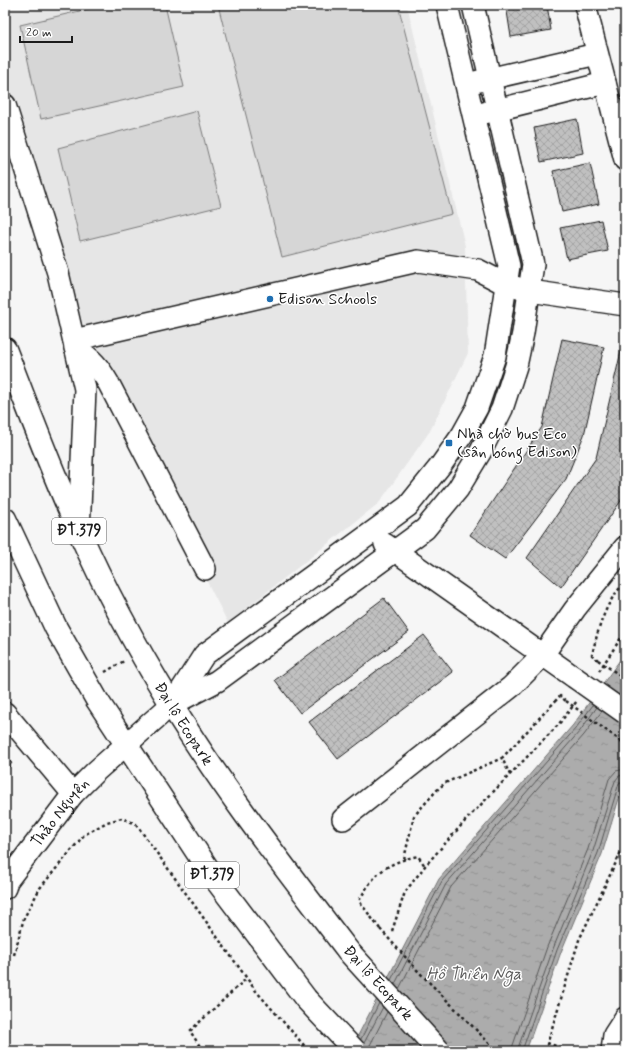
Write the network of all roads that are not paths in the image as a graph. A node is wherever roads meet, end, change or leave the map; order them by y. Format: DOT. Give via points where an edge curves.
graph roads {
  1 [pos="447,5"];
  2 [pos="473,5"];
  3 [pos="585,5"];
  4 [pos="597,54"];
  5 [pos="489,79"];
  6 [pos="605,83"];
  7 [pos="466,84"];
  8 [pos="5,105"];
  9 [pos="496,110"];
  10 [pos="473,116"];
  11 [pos="625,160"];
  12 [pos="507,285"];
  13 [pos="530,291"];
  14 [pos="625,305"];
  15 [pos="74,344"];
  16 [pos="5,349"];
  17 [pos="5,519"];
  18 [pos="79,532"];
  19 [pos="370,534"];
  20 [pos="625,547"];
  21 [pos="395,551"];
  22 [pos="205,569"];
  23 [pos="542,656"];
  24 [pos="172,705"];
  25 [pos="5,713"];
  26 [pos="625,713"];
  27 [pos="126,745"];
  28 [pos="72,794"];
  29 [pos="343,819"];
  30 [pos="5,888"];
  31 [pos="625,1018"];
  32 [pos="355,1051"];
  33 [pos="439,1051"];
  34 [pos="612,1051"];
  1 -- 7 [label="street"];
  2 -- 5 [label="street"];
  3 -- 4 [label="street"];
  4 -- 5 [label="street"];
  4 -- 6 [label="street"];
  5 -- 7 [label="street"];
  5 -- 9 [label="street"];
  6 -- 9 [label="street"];
  6 -- 11 [label="street"];
  7 -- 10 [label="street"];
  8 -- 15 [label="street" via="58,273"];
  9 -- 10 [label="street"];
  9 -- 13 [label="street" via="533,264"];
  10 -- 12 [label="street" via="508,266"];
  12 -- 13 [label="street"];
  12 -- 15 [label="street" via="478,270 418,261"];
  12 -- 19 [label="street" via="494,356 477,408 442,465 408,506"];
  13 -- 14 [label="street"];
  13 -- 21 [label="street" via="516,366 502,409 481,451 458,489 425,529"];
  15 -- 18 [label="street" via="85,389"];
  15 -- 22 [label="street" via="98,365"];
  16 -- 18 [label="highway, Đại lộ Ecopark / ĐT.379"];
  17 -- 27 [label="highway, ĐT.379" via="56,628"];
  18 -- 24 [label="highway, Đại lộ Ecopark / ĐT.379"];
  19 -- 21 [label="street"];
  19 -- 24 [label="street" via="204,655"];
  20 -- 23 [label="street"];
  21 -- 23 [label="street"];
  21 -- 24 [label="street" via="217,681"];
  23 -- 26 [label="street, bridge"];
  23 -- 29 [label="street" via="511,688"];
  24 -- 27 [label="street, Thảo Nguyên"];
  24 -- 33 [label="highway, Đại lộ Ecopark / ĐT.379, bridge" via="260,835 349,952"];
  25 -- 28 [label="street"];
  27 -- 28 [label="street, Thảo Nguyên"];
  27 -- 32 [label="highway, ĐT.379, bridge" via="210,872 306,999"];
  28 -- 30 [label="street, Thảo Nguyên" via="7,881"];
  31 -- 34 [label="street" via="614,1035"];
}
